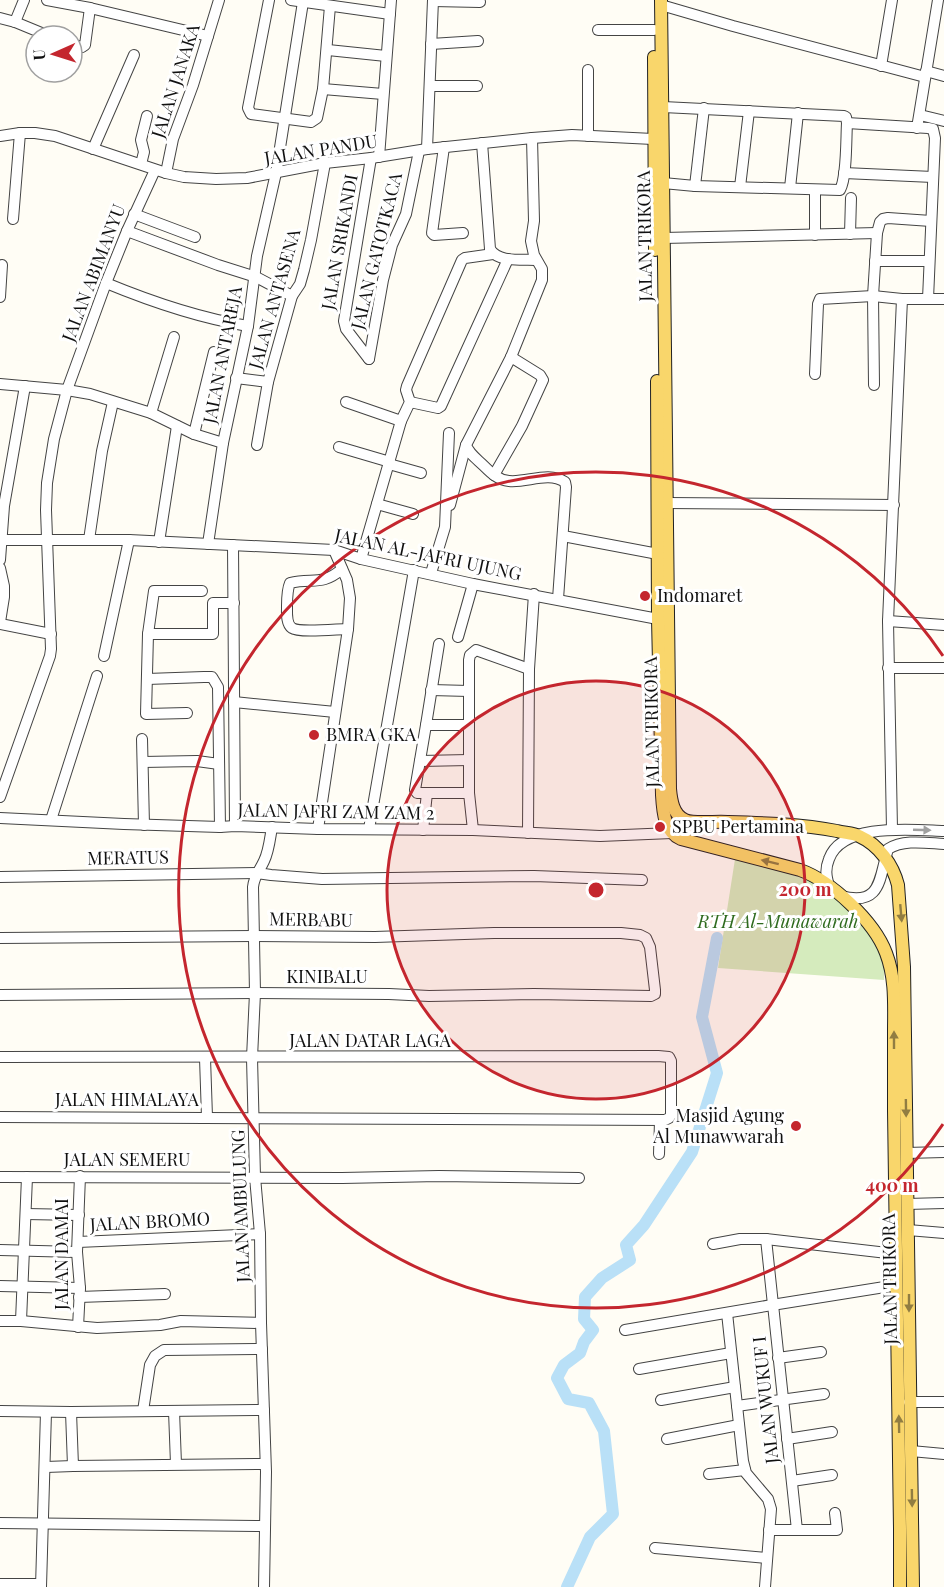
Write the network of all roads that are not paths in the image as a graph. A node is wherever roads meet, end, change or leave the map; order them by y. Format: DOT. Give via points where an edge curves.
graph roads {
  1 [pos="24,0"];
  2 [pos="47,0"];
  3 [pos="219,0"];
  4 [pos="270,0"];
  5 [pos="390,0"];
  6 [pos="433,0"];
  7 [pos="892,0"];
  8 [pos="938,0"];
  9 [pos="297,1"];
  10 [pos="480,2"];
  11 [pos="659,2"];
  12 [pos="351,4"];
  13 [pos="330,6"];
  14 [pos="90,8"];
  15 [pos="390,14"];
  16 [pos="0,18"];
  17 [pos="940,18"];
  18 [pos="15,22"];
  19 [pos="24,26"];
  20 [pos="598,30"];
  21 [pos="654,30"];
  22 [pos="208,36"];
  23 [pos="478,41"];
  24 [pos="431,44"];
  25 [pos="84,46"];
  26 [pos="328,50"];
  27 [pos="134,55"];
  28 [pos="386,56"];
  29 [pos="881,66"];
  30 [pos="588,70"];
  31 [pos="925,74"];
  32 [pos="944,76"];
  33 [pos="658,81"];
  34 [pos="430,86"];
  35 [pos="477,86"];
  36 [pos="323,89"];
  37 [pos="383,94"];
  38 [pos="663,107"];
  39 [pos="704,108"];
  40 [pos="749,111"];
  41 [pos="798,113"];
  42 [pos="920,115"];
  43 [pos="147,116"];
  44 [pos="284,119"];
  45 [pos="944,121"];
  46 [pos="847,123"];
  47 [pos="917,128"];
  48 [pos="20,133"];
  49 [pos="0,136"];
  50 [pos="588,136"];
  51 [pos="532,138"];
  52 [pos="653,139"];
  53 [pos="482,143"];
  54 [pos="444,147"];
  55 [pos="93,149"];
  56 [pos="423,150"];
  57 [pos="375,158"];
  58 [pos="325,163"];
  59 [pos="141,164"];
  60 [pos="160,171"];
  61 [pos="276,173"];
  62 [pos="844,173"];
  63 [pos="933,177"];
  64 [pos="663,183"];
  65 [pos="695,186"];
  66 [pos="740,187"];
  67 [pos="790,188"];
  68 [pos="815,193"];
  69 [pos="851,198"];
  70 [pos="932,198"];
  71 [pos="944,199"];
  72 [pos="134,213"];
  73 [pos="13,219"];
  74 [pos="931,220"];
  75 [pos="127,231"];
  76 [pos="463,233"];
  77 [pos="877,233"];
  78 [pos="850,234"];
  79 [pos="815,235"];
  80 [pos="195,237"];
  81 [pos="663,238"];
  82 [pos="493,254"];
  83 [pos="508,259"];
  84 [pos="536,260"];
  85 [pos="875,261"];
  86 [pos="929,261"];
  87 [pos="2,265"];
  88 [pos="256,277"];
  89 [pos="106,283"];
  90 [pos="292,296"];
  91 [pos="873,296"];
  92 [pos="0,297"];
  93 [pos="928,298"];
  94 [pos="902,299"];
  95 [pos="944,299"];
  96 [pos="248,326"];
  97 [pos="174,338"];
  98 [pos="214,352"];
  99 [pos="511,357"];
  100 [pos="369,359"];
  101 [pos="815,374"];
  102 [pos="236,378"];
  103 [pos="268,382"];
  104 [pos="0,384"];
  105 [pos="874,385"];
  106 [pos="25,386"];
  107 [pos="67,390"];
  108 [pos="113,402"];
  109 [pos="346,402"];
  110 [pos="410,402"];
  111 [pos="151,413"];
  112 [pos="401,422"];
  113 [pos="177,426"];
  114 [pos="449,433"];
  115 [pos="194,434"];
  116 [pos="223,443"];
  117 [pos="257,445"];
  118 [pos="466,445"];
  119 [pos="339,447"];
  120 [pos="389,463"];
  121 [pos="421,473"];
  122 [pos="494,475"];
  123 [pos="667,503"];
  124 [pos="377,504"];
  125 [pos="894,505"];
  126 [pos="2,506"];
  127 [pos="413,514"];
  128 [pos="445,527"];
  129 [pos="563,536"];
  130 [pos="1,540"];
  131 [pos="46,540"];
  132 [pos="89,540"];
  133 [pos="129,540"];
  134 [pos="159,542"];
  135 [pos="208,544"];
  136 [pos="233,545"];
  137 [pos="334,550"];
  138 [pos="658,554"];
  139 [pos="362,559"];
  140 [pos="0,560"];
  141 [pos="0,568"];
  142 [pos="342,569"];
  143 [pos="414,570"];
  144 [pos="431,573"];
  145 [pos="473,584"];
  146 [pos="202,591"];
  147 [pos="534,594"];
  148 [pos="558,600"];
  149 [pos="234,603"];
  150 [pos="658,619"];
  151 [pos="888,621"];
  152 [pos="0,623"];
  153 [pos="944,625"];
  154 [pos="348,629"];
  155 [pos="51,634"];
  156 [pos="148,634"];
  157 [pos="458,637"];
  158 [pos="439,644"];
  159 [pos="104,656"];
  160 [pos="944,668"];
  161 [pos="530,669"];
  162 [pos="888,669"];
  163 [pos="97,676"];
  164 [pos="664,676"];
  165 [pos="147,679"];
  166 [pos="431,690"];
  167 [pos="469,691"];
  168 [pos="664,691"];
  169 [pos="234,702"];
  170 [pos="335,712"];
  171 [pos="187,713"];
  172 [pos="426,725"];
  173 [pos="469,725"];
  174 [pos="142,739"];
  175 [pos="469,760"];
  176 [pos="420,761"];
  177 [pos="143,762"];
  178 [pos="219,764"];
  179 [pos="427,793"];
  180 [pos="469,793"];
  181 [pos="0,797"];
  182 [pos="0,818"];
  183 [pos="51,820"];
  184 [pos="144,825"];
  185 [pos="235,826"];
  186 [pos="220,827"];
  187 [pos="273,827"];
  188 [pos="318,829"];
  189 [pos="369,829"];
  190 [pos="892,829"];
  191 [pos="423,830"];
  192 [pos="473,830"];
  193 [pos="944,831"];
  194 [pos="528,833"];
  195 [pos="672,833"];
  196 [pos="859,836"];
  197 [pos="944,844"];
  198 [pos="886,858"];
  199 [pos="257,873"];
  200 [pos="0,877"];
  201 [pos="642,880"];
  202 [pos="830,886"];
  203 [pos="841,896"];
  204 [pos="253,936"];
  205 [pos="0,938"];
  206 [pos="255,993"];
  207 [pos="654,994"];
  208 [pos="0,995"];
  209 [pos="0,1057"];
  210 [pos="205,1058"];
  211 [pos="252,1058"];
  212 [pos="900,1083"];
  213 [pos="0,1116"];
  214 [pos="207,1117"];
  215 [pos="254,1117"];
  216 [pos="660,1120"];
  217 [pos="944,1152"];
  218 [pos="906,1153"];
  219 [pos="659,1154"];
  220 [pos="80,1176"];
  221 [pos="255,1176"];
  222 [pos="0,1177"];
  223 [pos="27,1177"];
  224 [pos="579,1178"];
  225 [pos="944,1203"];
  226 [pos="907,1204"];
  227 [pos="26,1214"];
  228 [pos="79,1215"];
  229 [pos="908,1230"];
  230 [pos="260,1233"];
  231 [pos="944,1233"];
  232 [pos="766,1239"];
  233 [pos="713,1244"];
  234 [pos="78,1247"];
  235 [pos="0,1250"];
  236 [pos="24,1250"];
  237 [pos="896,1254"];
  238 [pos="897,1285"];
  239 [pos="0,1286"];
  240 [pos="24,1286"];
  241 [pos="79,1293"];
  242 [pos="165,1294"];
  243 [pos="772,1305"];
  244 [pos="727,1313"];
  245 [pos="0,1321"];
  246 [pos="21,1321"];
  247 [pos="261,1323"];
  248 [pos="78,1327"];
  249 [pos="625,1330"];
  250 [pos="262,1349"];
  251 [pos="821,1352"];
  252 [pos="731,1353"];
  253 [pos="778,1358"];
  254 [pos="639,1369"];
  255 [pos="904,1372"];
  256 [pos="735,1387"];
  257 [pos="824,1395"];
  258 [pos="661,1400"];
  259 [pos="782,1400"];
  260 [pos="909,1402"];
  261 [pos="944,1402"];
  262 [pos="737,1406"];
  263 [pos="264,1410"];
  264 [pos="0,1411"];
  265 [pos="174,1411"];
  266 [pos="46,1412"];
  267 [pos="71,1412"];
  268 [pos="142,1412"];
  269 [pos="739,1425"];
  270 [pos="832,1432"];
  271 [pos="667,1439"];
  272 [pos="787,1439"];
  273 [pos="910,1451"];
  274 [pos="944,1454"];
  275 [pos="176,1464"];
  276 [pos="266,1464"];
  277 [pos="73,1466"];
  278 [pos="46,1467"];
  279 [pos="745,1470"];
  280 [pos="709,1474"];
  281 [pos="832,1475"];
  282 [pos="792,1481"];
  283 [pos="835,1513"];
  284 [pos="0,1523"];
  285 [pos="43,1523"];
  286 [pos="265,1526"];
  287 [pos="769,1530"];
  288 [pos="797,1530"];
  289 [pos="655,1548"];
  290 [pos="767,1557"];
  291 [pos="0,1584"];
  292 [pos="41,1585"];
  293 [pos="264,1587"];
  294 [pos="765,1587"];
  295 [pos="900,1587"];
  296 [pos="912,1587"];
  1 -- 18 [label="street"];
  2 -- 14 [label="street"];
  3 -- 22 [label="street, JALAN JANAKA"];
  4 -- 44 [label="street" via="248,108 251,114"];
  5 -- 15 [label="street, JALAN SRIKANDI"];
  6 -- 10 [label="street"];
  6 -- 24 [label="street, JALAN GATOTKACA"];
  7 -- 29 [label="street"];
  8 -- 17 [label="street"];
  9 -- 13 [label="street"];
  9 -- 44 [label="street, JALAN ANTAREJA"];
  11 -- 21 [label="main road, JALAN TRIKORA"];
  11 -- 29 [label="street"];
  11 -- 33 [label="main road, JALAN TRIKORA"];
  12 -- 13 [label="street"];
  12 -- 15 [label="street"];
  13 -- 26 [label="street"];
  14 -- 22 [label="street"];
  14 -- 25 [label="street"];
  15 -- 28 [label="street, JALAN SRIKANDI"];
  16 -- 18 [label="street"];
  17 -- 31 [label="street"];
  18 -- 19 [label="street"];
  20 -- 21 [label="street"];
  21 -- 33 [label="main road, JALAN TRIKORA"];
  22 -- 60 [label="street, JALAN JANAKA"];
  23 -- 24 [label="street"];
  24 -- 34 [label="street, JALAN GATOTKACA"];
  26 -- 28 [label="street"];
  26 -- 36 [label="street"];
  27 -- 55 [label="street"];
  28 -- 37 [label="street, JALAN SRIKANDI"];
  29 -- 31 [label="street"];
  30 -- 50 [label="street"];
  31 -- 32 [label="street"];
  31 -- 42 [label="street"];
  33 -- 38 [label="main road, JALAN TRIKORA"];
  33 -- 52 [label="main road, JALAN TRIKORA"];
  34 -- 35 [label="street"];
  34 -- 56 [label="street, JALAN GATOTKACA"];
  36 -- 37 [label="street"];
  36 -- 44 [label="street" via="315,120"];
  37 -- 57 [label="street, JALAN SRIKANDI"];
  38 -- 39 [label="street"];
  38 -- 64 [label="main road, JALAN TRIKORA"];
  39 -- 40 [label="street"];
  39 -- 65 [label="street"];
  40 -- 41 [label="street"];
  40 -- 66 [label="street"];
  41 -- 46 [label="street" via="845,117"];
  41 -- 67 [label="street"];
  42 -- 45 [label="street"];
  42 -- 47 [label="street"];
  43 -- 59 [label="street"];
  44 -- 61 [label="street, JALAN ANTAREJA"];
  46 -- 47 [label="street"];
  46 -- 62 [label="street"];
  47 -- 63 [label="street" via="933,129"];
  48 -- 49 [label="street, JALAN PANDU"];
  48 -- 55 [label="street, JALAN PANDU" via="55,136"];
  48 -- 73 [label="street"];
  50 -- 51 [label="street, JALAN PANDU"];
  50 -- 52 [label="street, JALAN PANDU"];
  51 -- 53 [label="street, JALAN PANDU"];
  51 -- 84 [label="street" via="531,241"];
  52 -- 138 [label="main road, JALAN TRIKORA"];
  53 -- 54 [label="street, JALAN PANDU"];
  53 -- 82 [label="street" via="489,245"];
  54 -- 56 [label="street, JALAN PANDU"];
  54 -- 76 [label="street" via="432,233"];
  55 -- 59 [label="street, JALAN PANDU"];
  56 -- 57 [label="street, JALAN PANDU"];
  56 -- 100 [label="street, JALAN GATOTKACA" via="406,214 392,245"];
  57 -- 58 [label="street, JALAN PANDU"];
  57 -- 100 [label="street, JALAN SRIKANDI" via="344,321"];
  58 -- 61 [label="street, JALAN PANDU"];
  58 -- 90 [label="street, JALAN ANTASENA" via="304,270"];
  59 -- 60 [label="street, JALAN PANDU"];
  60 -- 61 [label="street, JALAN PANDU" via="216,179"];
  60 -- 72 [label="street, JALAN ABIMANYU"];
  61 -- 88 [label="street, JALAN ANTAREJA"];
  62 -- 63 [label="street"];
  62 -- 67 [label="street" via="838,191"];
  63 -- 70 [label="street"];
  64 -- 65 [label="street"];
  64 -- 81 [label="main road, JALAN TRIKORA"];
  65 -- 66 [label="street"];
  66 -- 67 [label="street"];
  68 -- 79 [label="street"];
  69 -- 78 [label="street"];
  70 -- 71 [label="street"];
  70 -- 74 [label="street"];
  72 -- 75 [label="street, JALAN ABIMANYU"];
  72 -- 80 [label="street"];
  74 -- 77 [label="street" via="883,219"];
  74 -- 86 [label="street"];
  75 -- 88 [label="street"];
  75 -- 89 [label="street, JALAN ABIMANYU"];
  77 -- 78 [label="street"];
  77 -- 85 [label="street"];
  78 -- 79 [label="street"];
  79 -- 81 [label="street"];
  81 -- 123 [label="main road, JALAN TRIKORA"];
  82 -- 83 [label="street"];
  82 -- 110 [label="street" via="462,260 406,390"];
  83 -- 84 [label="street"];
  83 -- 110 [label="street" via="441,406"];
  84 -- 99 [label="street" via="542,269 542,280"];
  85 -- 86 [label="street"];
  85 -- 91 [label="street"];
  86 -- 93 [label="street"];
  87 -- 92 [label="street"];
  88 -- 90 [label="street"];
  88 -- 96 [label="street, JALAN ANTAREJA"];
  89 -- 96 [label="street" via="147,300"];
  89 -- 107 [label="street, JALAN ABIMANYU"];
  90 -- 103 [label="street, JALAN ANTASENA"];
  91 -- 94 [label="street"];
  91 -- 101 [label="street" via="819,300"];
  91 -- 105 [label="street"];
  93 -- 94 [label="street"];
  93 -- 95 [label="street"];
  94 -- 125 [label="street"];
  96 -- 102 [label="street, JALAN ANTAREJA"];
  97 -- 111 [label="street"];
  98 -- 115 [label="street"];
  99 -- 118 [label="street"];
  99 -- 122 [label="street" via="543,380"];
  102 -- 103 [label="street"];
  102 -- 116 [label="street, JALAN ANTAREJA"];
  103 -- 117 [label="street, JALAN ANTASENA"];
  104 -- 106 [label="street"];
  106 -- 107 [label="street"];
  106 -- 126 [label="street"];
  107 -- 108 [label="street"];
  107 -- 131 [label="street, JALAN ABIMANYU" via="47,483"];
  108 -- 111 [label="street"];
  108 -- 132 [label="street"];
  109 -- 112 [label="street"];
  110 -- 112 [label="street"];
  111 -- 113 [label="street"];
  112 -- 120 [label="street"];
  113 -- 115 [label="street"];
  113 -- 134 [label="street"];
  114 -- 128 [label="street"];
  115 -- 116 [label="street"];
  116 -- 135 [label="street, JALAN ANTAREJA"];
  118 -- 122 [label="street" via="468,452"];
  118 -- 128 [label="street"];
  119 -- 120 [label="street"];
  120 -- 121 [label="street"];
  120 -- 124 [label="street"];
  122 -- 129 [label="street" via="508,481 554,477 565,482"];
  123 -- 125 [label="street"];
  123 -- 164 [label="main road, JALAN TRIKORA"];
  124 -- 127 [label="street"];
  124 -- 139 [label="street"];
  125 -- 151 [label="street"];
  126 -- 130 [label="street"];
  128 -- 144 [label="street"];
  129 -- 138 [label="street"];
  129 -- 148 [label="street"];
  130 -- 131 [label="street, JALAN AL-JAFRI UJUNG"];
  130 -- 140 [label="street"];
  131 -- 132 [label="street, JALAN AL-JAFRI UJUNG"];
  131 -- 155 [label="street, JALAN ABIMANYU"];
  132 -- 133 [label="street, JALAN AL-JAFRI UJUNG"];
  133 -- 134 [label="street, JALAN AL-JAFRI UJUNG"];
  133 -- 159 [label="street"];
  134 -- 135 [label="street, JALAN AL-JAFRI UJUNG"];
  135 -- 136 [label="street, JALAN AL-JAFRI UJUNG"];
  136 -- 137 [label="street, JALAN AL-JAFRI UJUNG"];
  136 -- 149 [label="street"];
  137 -- 139 [label="street, JALAN AL-JAFRI UJUNG"];
  137 -- 142 [label="street"];
  138 -- 150 [label="main road, JALAN TRIKORA"];
  139 -- 143 [label="street, JALAN AL-JAFRI UJUNG"];
  141 -- 152 [label="street" via="4,597"];
  142 -- 154 [label="street" via="350,598"];
  142 -- 154 [label="street" via="332,578 290,583 287,621 293,629"];
  143 -- 144 [label="street, JALAN AL-JAFRI UJUNG"];
  143 -- 189 [label="street"];
  144 -- 145 [label="street, JALAN AL-JAFRI UJUNG"];
  145 -- 147 [label="street, JALAN AL-JAFRI UJUNG"];
  145 -- 157 [label="street"];
  146 -- 156 [label="street" via="154,591"];
  147 -- 148 [label="street, JALAN AL-JAFRI UJUNG"];
  147 -- 161 [label="street"];
  148 -- 150 [label="street, JALAN AL-JAFRI UJUNG"];
  149 -- 156 [label="street" via="213,603 213,634"];
  149 -- 169 [label="street"];
  150 -- 164 [label="main road, JALAN TRIKORA"];
  151 -- 153 [label="street"];
  151 -- 162 [label="street"];
  152 -- 155 [label="street"];
  154 -- 170 [label="street"];
  155 -- 181 [label="street, JALAN ABIMANYU" via="50,656"];
  156 -- 165 [label="street"];
  158 -- 166 [label="street"];
  160 -- 162 [label="street"];
  161 -- 167 [label="street" via="476,650 469,660"];
  161 -- 194 [label="street"];
  162 -- 190 [label="street"];
  163 -- 183 [label="street"];
  164 -- 168 [label="main road, JALAN TRIKORA"];
  165 -- 171 [label="street" via="146,714"];
  165 -- 178 [label="street" via="212,677 218,687"];
  166 -- 167 [label="street"];
  166 -- 172 [label="street"];
  167 -- 173 [label="street"];
  168 -- 195 [label="main road, JALAN TRIKORA" via="663,809"];
  168 -- 196 [label="main road, JALAN TRIKORA" via="672,803 684,820 806,827"];
  169 -- 170 [label="street"];
  169 -- 185 [label="street"];
  170 -- 188 [label="street"];
  172 -- 173 [label="street"];
  172 -- 176 [label="street"];
  173 -- 175 [label="street"];
  174 -- 177 [label="street"];
  175 -- 176 [label="street"];
  175 -- 180 [label="street"];
  176 -- 179 [label="street" via="415,791"];
  177 -- 178 [label="street"];
  177 -- 184 [label="street"];
  178 -- 186 [label="street"];
  179 -- 180 [label="street"];
  179 -- 191 [label="street"];
  180 -- 192 [label="street"];
  182 -- 183 [label="street, JALAN JAFRI ZAM ZAM 2"];
  183 -- 184 [label="street, JALAN JAFRI ZAM ZAM 2"];
  184 -- 186 [label="street, JALAN JAFRI ZAM ZAM 2"];
  185 -- 186 [label="street, JALAN JAFRI ZAM ZAM 2"];
  185 -- 187 [label="street, JALAN JAFRI ZAM ZAM 2"];
  187 -- 188 [label="street, JALAN JAFRI ZAM ZAM 2"];
  187 -- 199 [label="street, JALAN AMBULUNG"];
  188 -- 189 [label="street, JALAN JAFRI ZAM ZAM 2"];
  189 -- 191 [label="street, JALAN JAFRI ZAM ZAM 2"];
  190 -- 193 [label="street, one-way"];
  190 -- 196 [label="street"];
  191 -- 192 [label="street, JALAN JAFRI ZAM ZAM 2"];
  192 -- 194 [label="street, JALAN JAFRI ZAM ZAM 2"];
  194 -- 195 [label="street, JALAN JAFRI ZAM ZAM 2"];
  202 -- 195 [label="main road, JALAN TRIKORA, one-way" via="810,873 681,839"];
  196 -- 198 [label="main road, JALAN TRIKORA"];
  196 -- 202 [label="street" via="842,842 832,852 826,868"];
  197 -- 198 [label="street" via="893,846"];
  198 -- 203 [label="street" via="884,872 871,894 858,899"];
  198 -- 212 [label="main road, JALAN TRIKORA, one-way" via="898,885 904,967"];
  199 -- 200 [label="street, MERATUS"];
  199 -- 201 [label="street, MERATUS" via="322,879 534,876"];
  199 -- 204 [label="street, JALAN AMBULUNG" via="253,887"];
  202 -- 203 [label="main road, JALAN TRIKORA"];
  212 -- 203 [label="main road, JALAN TRIKORA, one-way" via="894,986 887,954 872,928"];
  204 -- 205 [label="street, MERBABU"];
  204 -- 206 [label="street, JALAN AMBULUNG"];
  204 -- 207 [label="street, MERBABU" via="640,935 650,947"];
  206 -- 207 [label="street, KINIBALU"];
  206 -- 208 [label="street, KINIBALU"];
  206 -- 211 [label="street, JALAN AMBULUNG"];
  209 -- 210 [label="street, JALAN DATAR LAGA"];
  210 -- 211 [label="street, JALAN DATAR LAGA"];
  210 -- 214 [label="street"];
  211 -- 215 [label="street, JALAN AMBULUNG"];
  211 -- 216 [label="street, JALAN DATAR LAGA" via="669,1057 671,1114"];
  212 -- 218 [label="main road, JALAN TRIKORA, one-way"];
  212 -- 237 [label="main road, JALAN TRIKORA"];
  213 -- 214 [label="street, JALAN HIMALAYA"];
  214 -- 215 [label="street, JALAN HIMALAYA"];
  215 -- 216 [label="street, JALAN HIMALAYA"];
  215 -- 221 [label="street, JALAN AMBULUNG"];
  216 -- 219 [label="street"];
  217 -- 218 [label="street"];
  218 -- 226 [label="main road, JALAN TRIKORA"];
  220 -- 221 [label="street, JALAN SEMERU"];
  220 -- 223 [label="street, JALAN SEMERU"];
  220 -- 228 [label="street, JALAN DAMAI"];
  221 -- 224 [label="street, JALAN SEMERU"];
  221 -- 230 [label="street, JALAN AMBULUNG"];
  222 -- 223 [label="street, JALAN SEMERU"];
  223 -- 227 [label="street"];
  225 -- 226 [label="street"];
  226 -- 229 [label="main road, JALAN TRIKORA"];
  227 -- 228 [label="street"];
  227 -- 236 [label="street"];
  228 -- 234 [label="street, JALAN DAMAI"];
  229 -- 231 [label="street"];
  229 -- 255 [label="main road, JALAN TRIKORA, one-way"];
  230 -- 234 [label="street, JALAN BROMO"];
  230 -- 247 [label="street, JALAN AMBULUNG"];
  232 -- 233 [label="street"];
  232 -- 237 [label="street"];
  232 -- 243 [label="street, JALAN WUKUF I"];
  234 -- 236 [label="street, JALAN BROMO"];
  234 -- 241 [label="street, JALAN DAMAI"];
  235 -- 236 [label="street, JALAN BROMO"];
  236 -- 240 [label="street"];
  237 -- 238 [label="main road, JALAN TRIKORA"];
  238 -- 243 [label="street"];
  238 -- 255 [label="main road, JALAN TRIKORA"];
  239 -- 240 [label="street"];
  240 -- 241 [label="street"];
  240 -- 246 [label="street"];
  241 -- 242 [label="street"];
  241 -- 248 [label="street, JALAN DAMAI"];
  243 -- 244 [label="street"];
  243 -- 253 [label="street, JALAN WUKUF I"];
  244 -- 249 [label="street"];
  244 -- 252 [label="street"];
  245 -- 246 [label="street, JALAN DAMAI"];
  246 -- 248 [label="street, JALAN DAMAI"];
  247 -- 248 [label="street" via="181,1321 149,1326"];
  247 -- 250 [label="street, JALAN AMBULUNG"];
  250 -- 263 [label="street, JALAN AMBULUNG"];
  250 -- 268 [label="street" via="164,1350 150,1365"];
  251 -- 253 [label="street"];
  252 -- 254 [label="street"];
  252 -- 256 [label="street"];
  253 -- 259 [label="street, JALAN WUKUF I"];
  255 -- 260 [label="main road, JALAN TRIKORA"];
  295 -- 255 [label="main road, JALAN TRIKORA, one-way"];
  256 -- 258 [label="street"];
  256 -- 262 [label="street"];
  257 -- 259 [label="street"];
  259 -- 262 [label="street"];
  259 -- 272 [label="street, JALAN WUKUF I"];
  260 -- 261 [label="street"];
  260 -- 273 [label="main road, JALAN TRIKORA"];
  262 -- 269 [label="street"];
  263 -- 265 [label="street"];
  263 -- 276 [label="street, JALAN AMBULUNG"];
  264 -- 266 [label="street"];
  265 -- 268 [label="street"];
  265 -- 275 [label="street"];
  266 -- 267 [label="street"];
  266 -- 278 [label="street"];
  267 -- 268 [label="street"];
  267 -- 277 [label="street"];
  269 -- 271 [label="street"];
  269 -- 279 [label="street"];
  270 -- 272 [label="street"];
  272 -- 282 [label="street, JALAN WUKUF I"];
  273 -- 274 [label="street"];
  273 -- 296 [label="main road, JALAN TRIKORA, one-way"];
  275 -- 276 [label="street"];
  275 -- 277 [label="street"];
  276 -- 286 [label="street, JALAN AMBULUNG"];
  277 -- 278 [label="street"];
  278 -- 285 [label="street"];
  279 -- 280 [label="street"];
  279 -- 287 [label="street" via="770,1503"];
  281 -- 282 [label="street"];
  282 -- 288 [label="street, JALAN WUKUF I"];
  283 -- 288 [label="street" via="837,1530"];
  284 -- 285 [label="street"];
  285 -- 286 [label="street"];
  285 -- 292 [label="street"];
  286 -- 293 [label="street, JALAN AMBULUNG"];
  287 -- 288 [label="street"];
  287 -- 290 [label="street"];
  289 -- 290 [label="street"];
  290 -- 294 [label="street"];
  291 -- 292 [label="street"];
}
